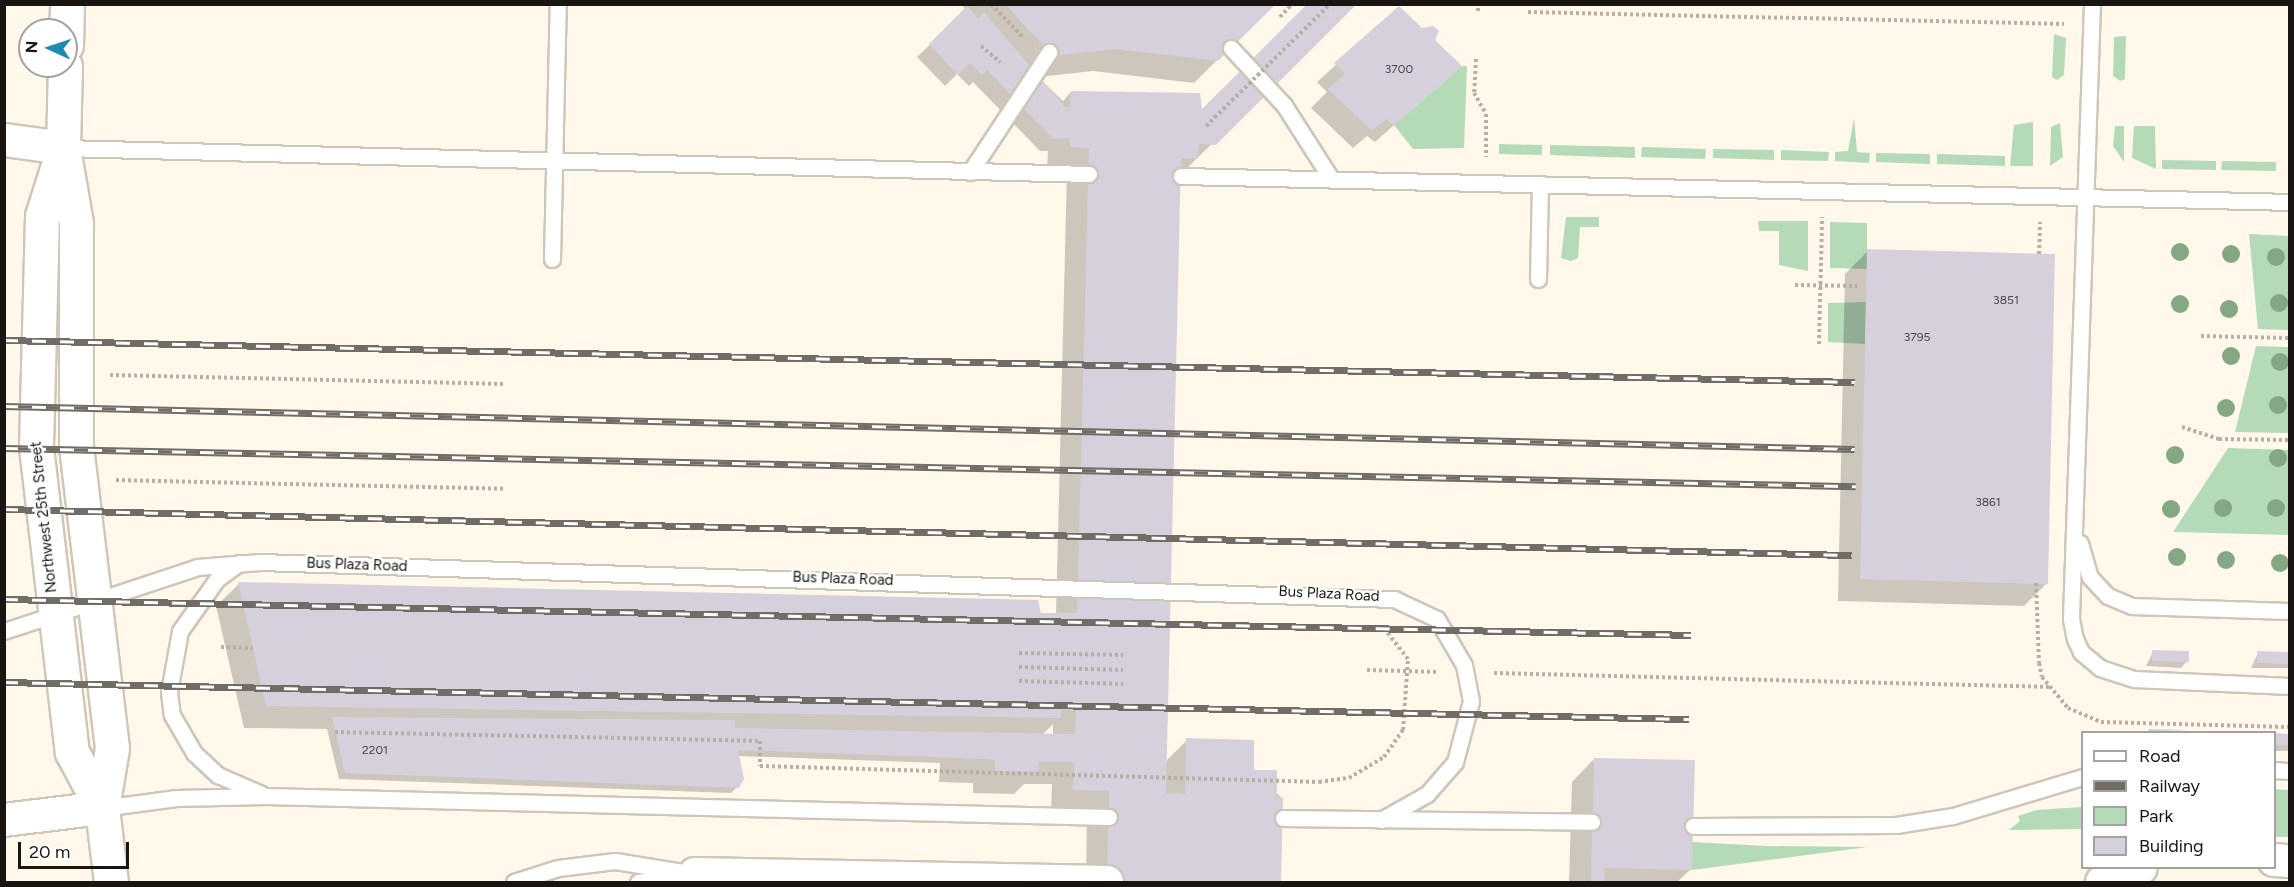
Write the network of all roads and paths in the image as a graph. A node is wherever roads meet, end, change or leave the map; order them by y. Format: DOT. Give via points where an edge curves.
graph roads {
  1 [pos="558,4"];
  2 [pos="990,4"];
  3 [pos="1292,4"];
  4 [pos="1330,4"];
  5 [pos="1478,4"];
  6 [pos="2092,4"];
  7 [pos="1478,11"];
  8 [pos="1528,12"];
  9 [pos="1280,17"];
  10 [pos="2066,24"];
  11 [pos="1023,37"];
  12 [pos="981,46"];
  13 [pos="1232,48"];
  14 [pos="1049,52"];
  15 [pos="1476,59"];
  16 [pos="1000,62"];
  17 [pos="65,78"];
  18 [pos="1206,126"];
  19 [pos="4,140"];
  20 [pos="63,148"];
  21 [pos="554,162"];
  22 [pos="1486,165"];
  23 [pos="970,172"];
  24 [pos="1089,174"];
  25 [pos="1181,176"];
  26 [pos="1332,180"];
  27 [pos="1540,184"];
  28 [pos="2088,195"];
  29 [pos="2289,202"];
  30 [pos="1822,217"];
  31 [pos="2040,221"];
  32 [pos="2039,254"];
  33 [pos="552,259"];
  34 [pos="1538,279"];
  35 [pos="1795,285"];
  36 [pos="1821,285"];
  37 [pos="1857,286"];
  38 [pos="2201,336"];
  39 [pos="2289,338"];
  40 [pos="1819,344"];
  41 [pos="102,375"];
  42 [pos="505,384"];
  43 [pos="2182,427"];
  44 [pos="2289,440"];
  45 [pos="104,480"];
  46 [pos="506,489"];
  47 [pos="2078,533"];
  48 [pos="239,563"];
  49 [pos="92,598"];
  50 [pos="54,611"];
  51 [pos="2289,611"];
  52 [pos="1380,624"];
  53 [pos="4,631"];
  54 [pos="221,647"];
  55 [pos="253,648"];
  56 [pos="1019,653"];
  57 [pos="1123,655"];
  58 [pos="1019,667"];
  59 [pos="1123,670"];
  60 [pos="1367,670"];
  61 [pos="1409,672"];
  62 [pos="1444,672"];
  63 [pos="1487,673"];
  64 [pos="1019,681"];
  65 [pos="1123,684"];
  66 [pos="2289,686"];
  67 [pos="2049,687"];
  68 [pos="335,732"];
  69 [pos="2081,777"];
  70 [pos="266,796"];
  71 [pos="102,808"];
  72 [pos="1109,817"];
  73 [pos="1283,818"];
  74 [pos="4,820"];
  75 [pos="1381,820"];
  76 [pos="1592,822"];
  77 [pos="1693,826"];
  78 [pos="2136,869"];
  79 [pos="695,874"];
  80 [pos="111,882"];
  81 [pos="514,882"];
  82 [pos="638,882"];
  83 [pos="1107,882"];
  84 [pos="2102,882"];
  1 -- 21 [label="lane"];
  2 -- 11 [label="path"];
  3 -- 9 [label="path"];
  4 -- 18 [label="path, bridge"];
  5 -- 7 [label="path"];
  6 -- 28 [label="lane"];
  8 -- 10 [label="path"];
  12 -- 16 [label="path"];
  13 -- 26 [label="lane" via="1284,105"];
  14 -- 23 [label="lane"];
  15 -- 22 [label="path" via="1474,93 1486,114"];
  17 -- 20 [label="street, Northwest 25th Street"];
  19 -- 20 [label="street"];
  20 -- 21 [label="lane"];
  20 -- 49 [label="street, Northwest 25th Street" via="75,205 76,446"];
  20 -- 50 [label="street, Northwest 25th Street" via="42,216 36,427"];
  21 -- 23 [label="lane"];
  21 -- 33 [label="lane"];
  23 -- 24 [label="lane"];
  25 -- 26 [label="lane"];
  26 -- 27 [label="lane"];
  27 -- 28 [label="lane"];
  27 -- 34 [label="lane"];
  28 -- 29 [label="lane"];
  28 -- 47 [label="lane"];
  30 -- 36 [label="path"];
  31 -- 32 [label="path"];
  35 -- 36 [label="path"];
  36 -- 37 [label="path"];
  36 -- 40 [label="path"];
  38 -- 39 [label="path"];
  41 -- 42 [label="path"];
  43 -- 44 [label="path" via="2219,439"];
  45 -- 46 [label="path"];
  47 -- 51 [label="lane" via="2090,577 2109,596 2132,606"];
  47 -- 66 [label="lane" via="2071,619 2075,639 2089,660 2134,679"];
  48 -- 49 [label="lane, Bus Plaza Road" via="197,567"];
  48 -- 70 [label="lane" via="203,596 180,631 169,693 178,728 194,753 218,775"];
  48 -- 75 [label="lane, Bus Plaza Road" via="1394,598 1437,619 1464,665 1471,701 1455,762 1426,794"];
  49 -- 50 [label="lane, Bus Plaza Road"];
  49 -- 71 [label="street, Northwest 25th Street" via="112,748"];
  50 -- 53 [label="lane, Bus Plaza Road"];
  50 -- 71 [label="street, Northwest 25th Street" via="72,752"];
  52 -- 61 [label="path" via="1397,641"];
  54 -- 55 [label="path"];
  56 -- 57 [label="path"];
  58 -- 59 [label="path"];
  60 -- 61 [label="path"];
  61 -- 62 [label="path"];
  61 -- 68 [label="path" via="1403,730 1384,757 1349,778 1319,782 760,766 760,741"];
  63 -- 67 [label="path"];
  64 -- 65 [label="path"];
  69 -- 77 [label="lane" via="1953,816 1896,825"];
  70 -- 71 [label="lane" via="176,798"];
  70 -- 72 [label="lane"];
  71 -- 74 [label="street"];
  71 -- 80 [label="street, Northwest 25th Street"];
  73 -- 75 [label="lane"];
  75 -- 76 [label="lane"];
  78 -- 84 [label="street"];
  79 -- 81 [label="lane" via="615,861 558,868"];
  79 -- 82 [label="lane"];
  79 -- 83 [label="street"];
}
